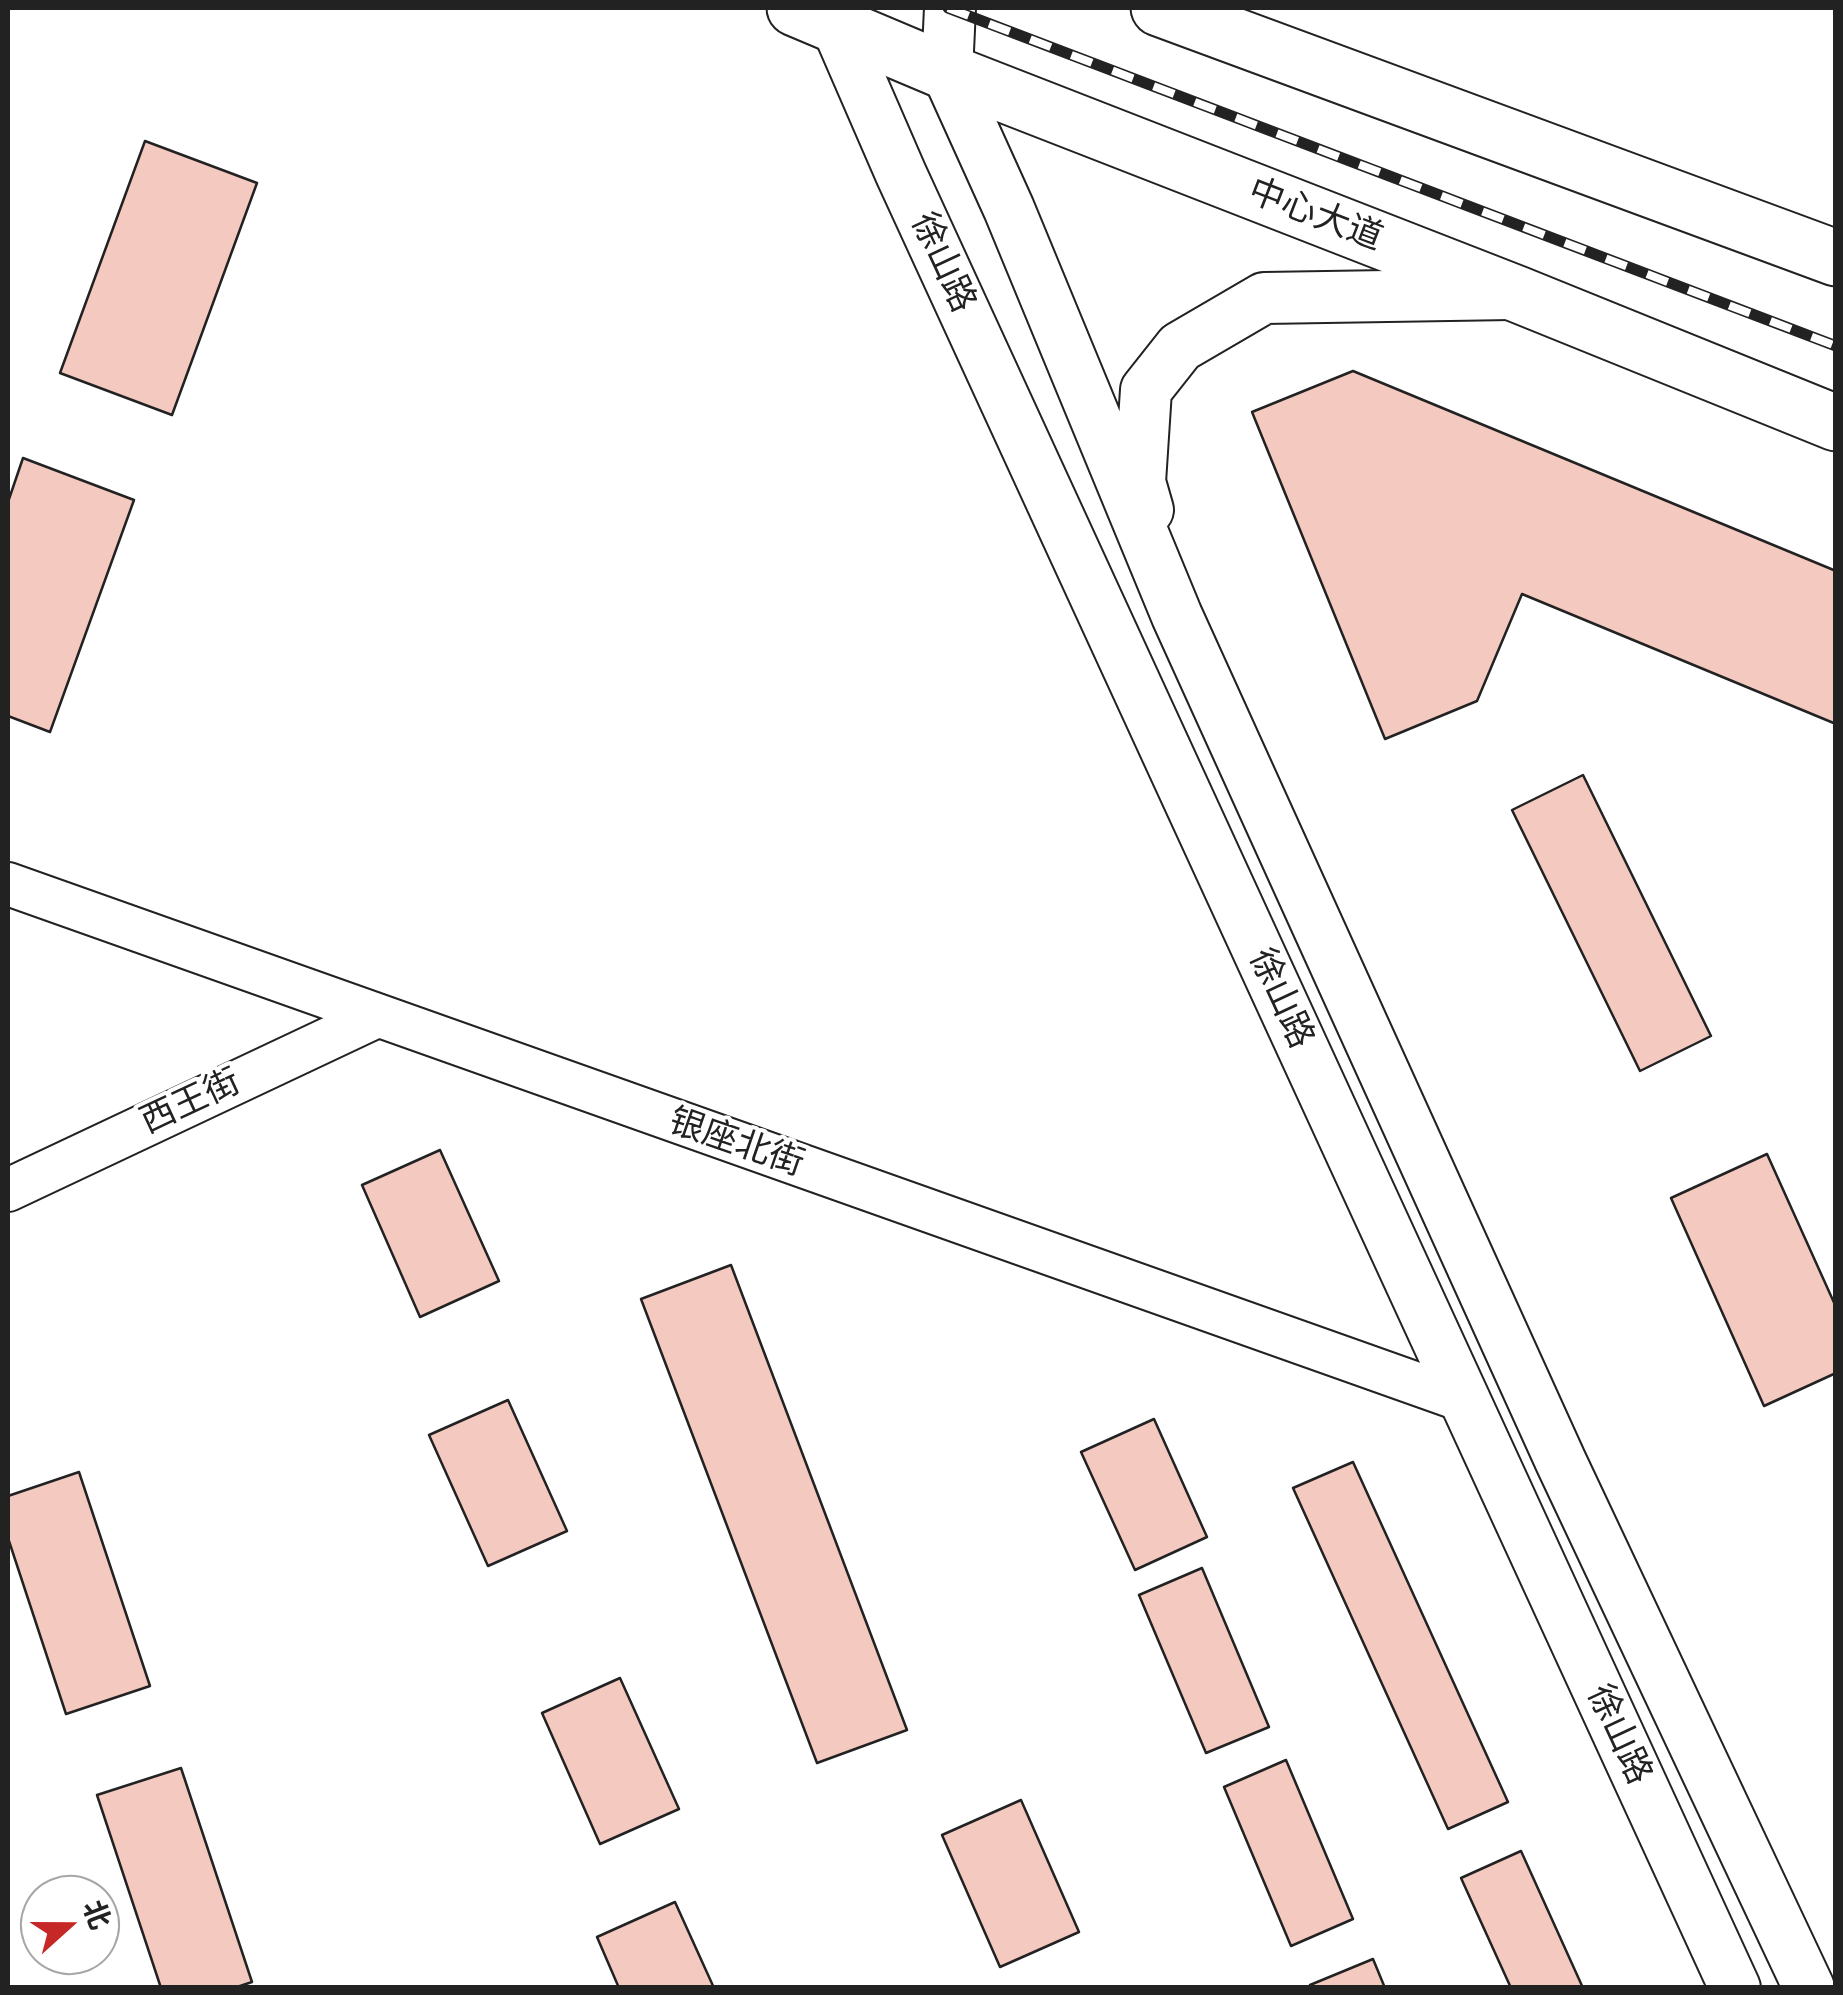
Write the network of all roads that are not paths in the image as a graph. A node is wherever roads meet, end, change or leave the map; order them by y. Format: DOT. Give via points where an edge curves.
graph roads {
  1 [pos="950,8"];
  2 [pos="1159,8"];
  3 [pos="822,12"];
  4 [pos="947,72"];
  5 [pos="1836,258"];
  6 [pos="1517,294"];
  7 [pos="1836,423"];
  8 [pos="1177,616"];
  9 [pos="8,884"];
  10 [pos="376,1016"];
  11 [pos="8,1190"];
  12 [pos="1464,1401"];
  13 [pos="1735,1988"];
  14 [pos="1808,1988"];
  1 -- 4 [label="main road, 徐山路"];
  2 -- 5 [label="main road"];
  3 -- 4 [label="main road, 中心大道"];
  3 -- 12 [label="main road, 徐山路"];
  4 -- 6 [label="main road, 中心大道"];
  4 -- 8 [label="main road, 徐山路"];
  6 -- 7 [label="main road, 中心大道"];
  6 -- 8 [label="main road" via="1264,298 1180,347 1146,390 1140,482"];
  8 -- 14 [label="main road, 徐山路"];
  9 -- 10 [label="street, 银座北街"];
  10 -- 11 [label="street, 西王街"];
  10 -- 12 [label="street, 银座北街"];
  12 -- 13 [label="main road, 徐山路"];
}
